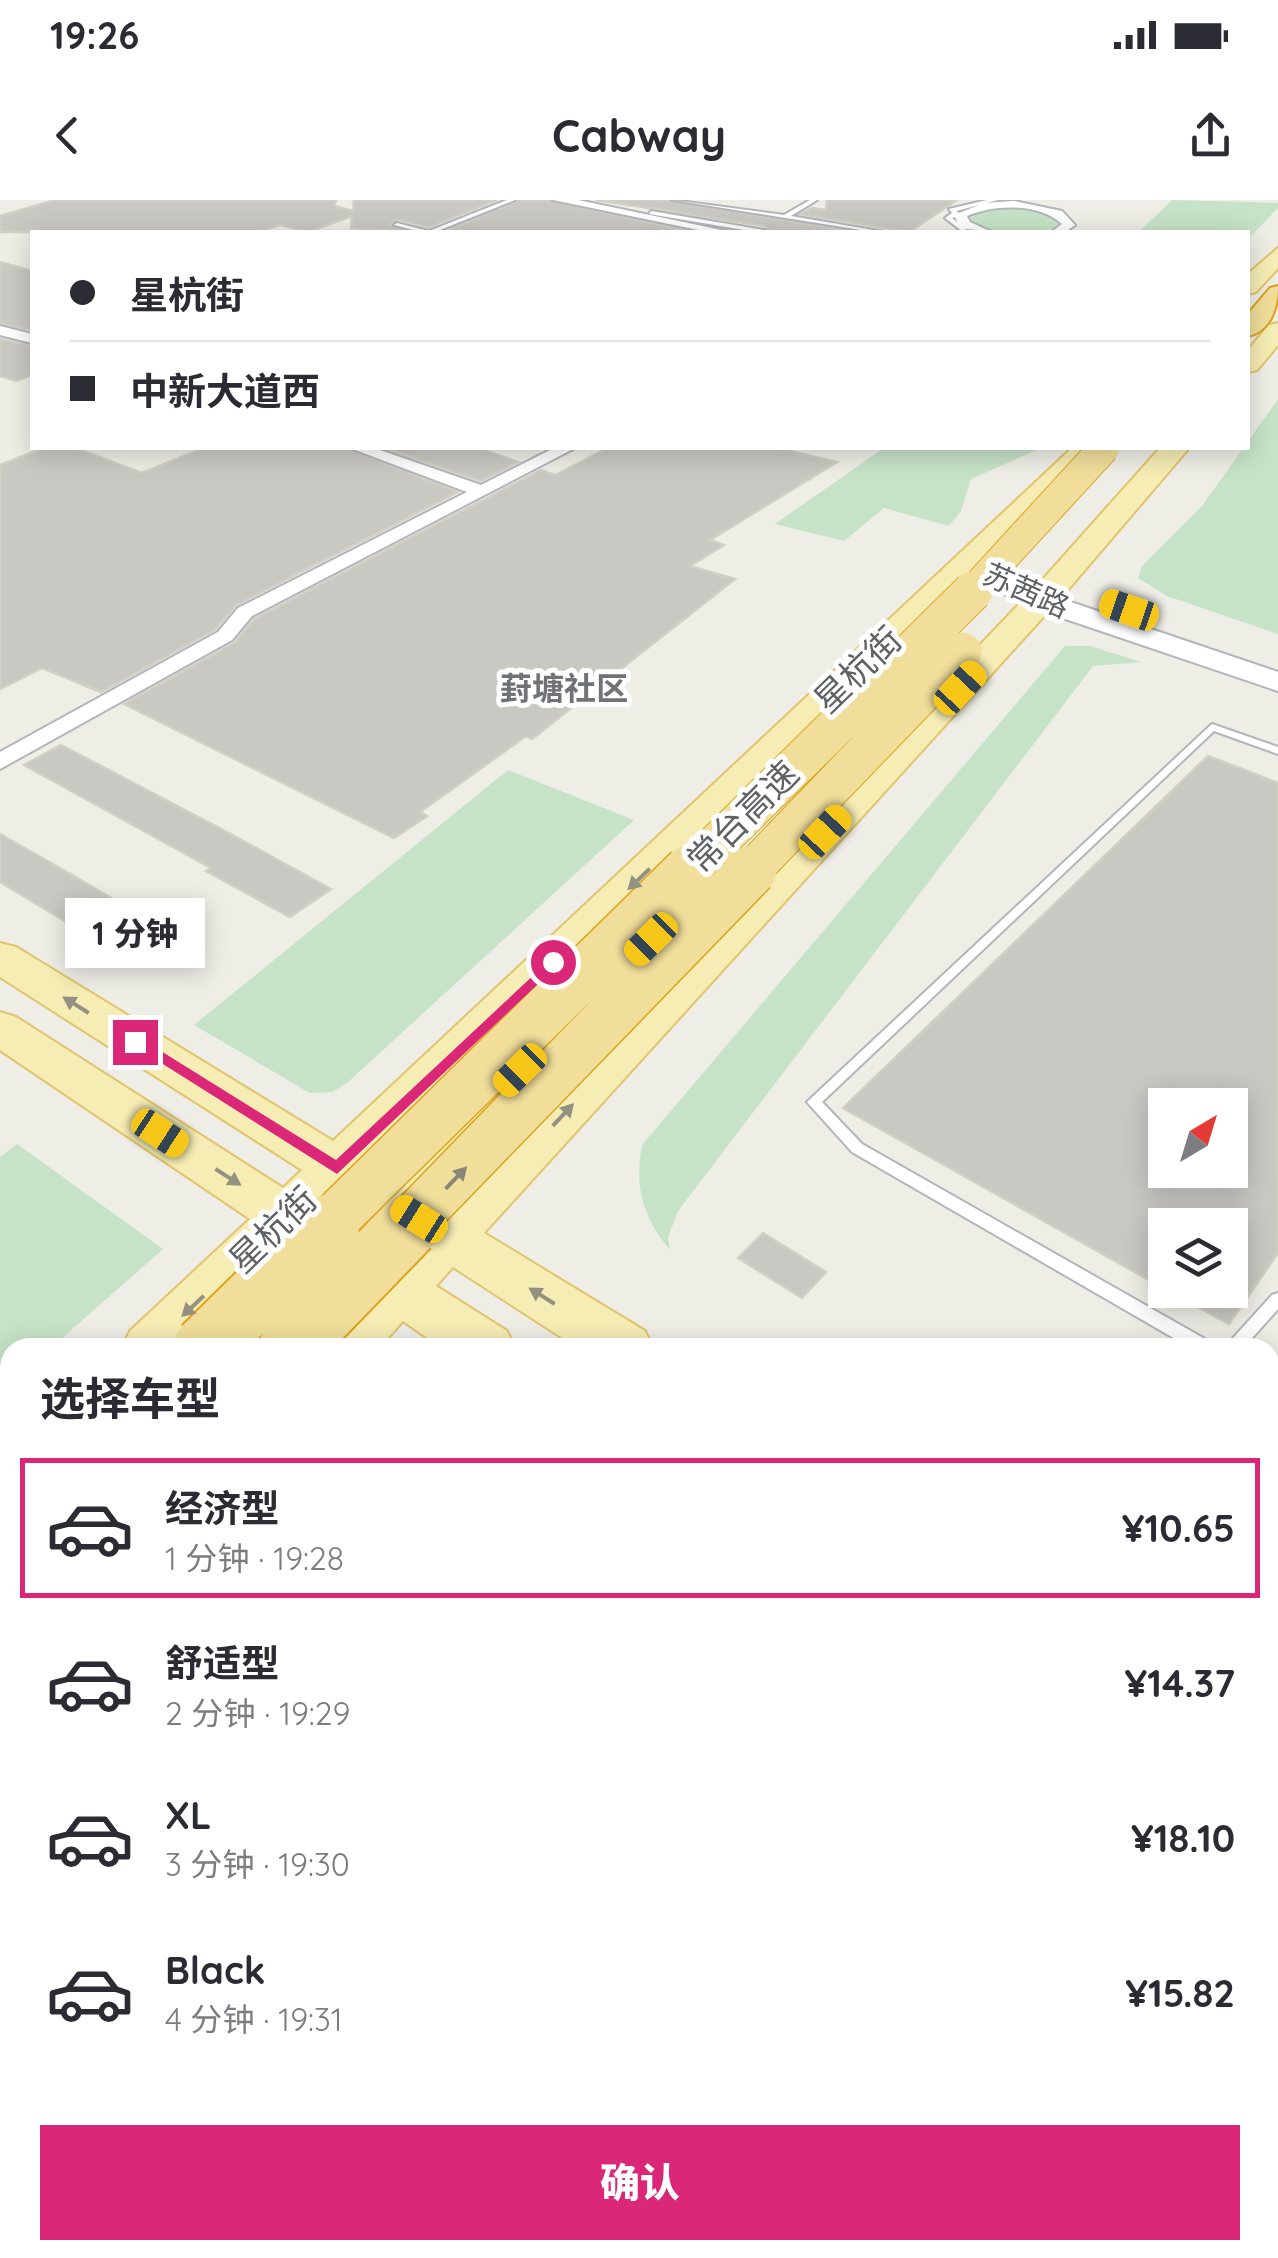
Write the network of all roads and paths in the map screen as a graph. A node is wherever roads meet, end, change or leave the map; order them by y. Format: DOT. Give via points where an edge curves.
graph roads {
  1 [pos="512,200"];
  2 [pos="559,200"];
  3 [pos="675,200"];
  4 [pos="814,200"];
  5 [pos="996,200"];
  6 [pos="1041,203"];
  7 [pos="652,213"];
  8 [pos="957,214"];
  9 [pos="784,217"];
  10 [pos="397,225"];
  11 [pos="420,230"];
  12 [pos="434,230"];
  13 [pos="716,230"];
  14 [pos="752,230"];
  15 [pos="869,230"];
  16 [pos="963,230"];
  17 [pos="980,230"];
  18 [pos="1061,230"];
  19 [pos="1278,256"];
  20 [pos="1250,286"];
  21 [pos="1278,294"];
  22 [pos="1250,326"];
  23 [pos="0,330"];
  24 [pos="1278,330"];
  25 [pos="30,338"];
  26 [pos="1250,363"];
  27 [pos="365,450"];
  28 [pos="562,450"];
  29 [pos="1086,450"];
  30 [pos="1102,450"];
  31 [pos="1142,450"];
  32 [pos="1173,450"];
  33 [pos="479,490"];
  34 [pos="968,565"];
  35 [pos="1047,593"];
  36 [pos="1278,661"];
  37 [pos="1278,682"];
  38 [pos="1278,751"];
  39 [pos="0,762"];
  40 [pos="688,833"];
  41 [pos="0,958"];
  42 [pos="0,1028"];
  43 [pos="337,1168"];
  44 [pos="389,1200"];
  45 [pos="288,1216"];
  46 [pos="450,1238"];
  47 [pos="339,1250"];
  48 [pos="399,1290"];
  49 [pos="1278,1299"];
  50 [pos="160,1338"];
  51 [pos="214,1338"];
  52 [pos="252,1338"];
  53 [pos="300,1338"];
  54 [pos="353,1338"];
  55 [pos="471,1338"];
  56 [pos="609,1338"];
  57 [pos="1189,1338"];
  58 [pos="1241,1338"];
  1 -- 12 [label="lane"];
  2 -- 13 [label="street"];
  3 -- 9 [label="lane"];
  4 -- 9 [label="lane"];
  5 -- 8 [label="lane" via="951,210"];
  6 -- 8 [label="street" via="988,204"];
  6 -- 18 [label="street" via="1068,220"];
  7 -- 14 [label="lane"];
  8 -- 16 [label="lane" via="948,218"];
  8 -- 17 [label="street"];
  9 -- 15 [label="lane"];
  10 -- 11 [label="lane"];
  19 -- 20 [label="highway"];
  21 -- 22 [label="highway"];
  23 -- 25 [label="street"];
  24 -- 26 [label="main road"];
  27 -- 33 [label="street"];
  28 -- 33 [label="street"];
  29 -- 34 [label="main road, 星杭街"];
  30 -- 51 [label="highway, 常台高速, bridge" via="972,592"];
  53 -- 31 [label="highway, 常台高速, one-way, bridge" via="788,835"];
  32 -- 35 [label="main road"];
  33 -- 39 [label="street" via="245,612 225,636"];
  34 -- 35 [label="main road, 苏茜路"];
  34 -- 40 [label="main road, 星杭街"];
  35 -- 36 [label="main road, 苏茜路"];
  35 -- 37 [label="main road, 苏茜路"];
  46 -- 35 [label="main road, one-way"];
  38 -- 57 [label="lane" via="1212,727 814,1102 857,1148"];
  40 -- 43 [label="main road, 星杭街, one-way"];
  40 -- 44 [label="main road" via="704,886"];
  43 -- 41 [label="main road, one-way"];
  42 -- 45 [label="main road, one-way"];
  43 -- 44 [label="main road"];
  43 -- 45 [label="main road, 星杭街"];
  43 -- 47 [label="main road"];
  44 -- 46 [label="main road"];
  44 -- 48 [label="main road"];
  45 -- 47 [label="main road"];
  45 -- 50 [label="main road, 星杭街, one-way"];
  46 -- 48 [label="main road"];
  56 -- 46 [label="main road, one-way"];
  47 -- 48 [label="main road"];
  47 -- 52 [label="main road"];
  48 -- 54 [label="main road"];
  48 -- 55 [label="main road"];
  49 -- 58 [label="lane"];
}
